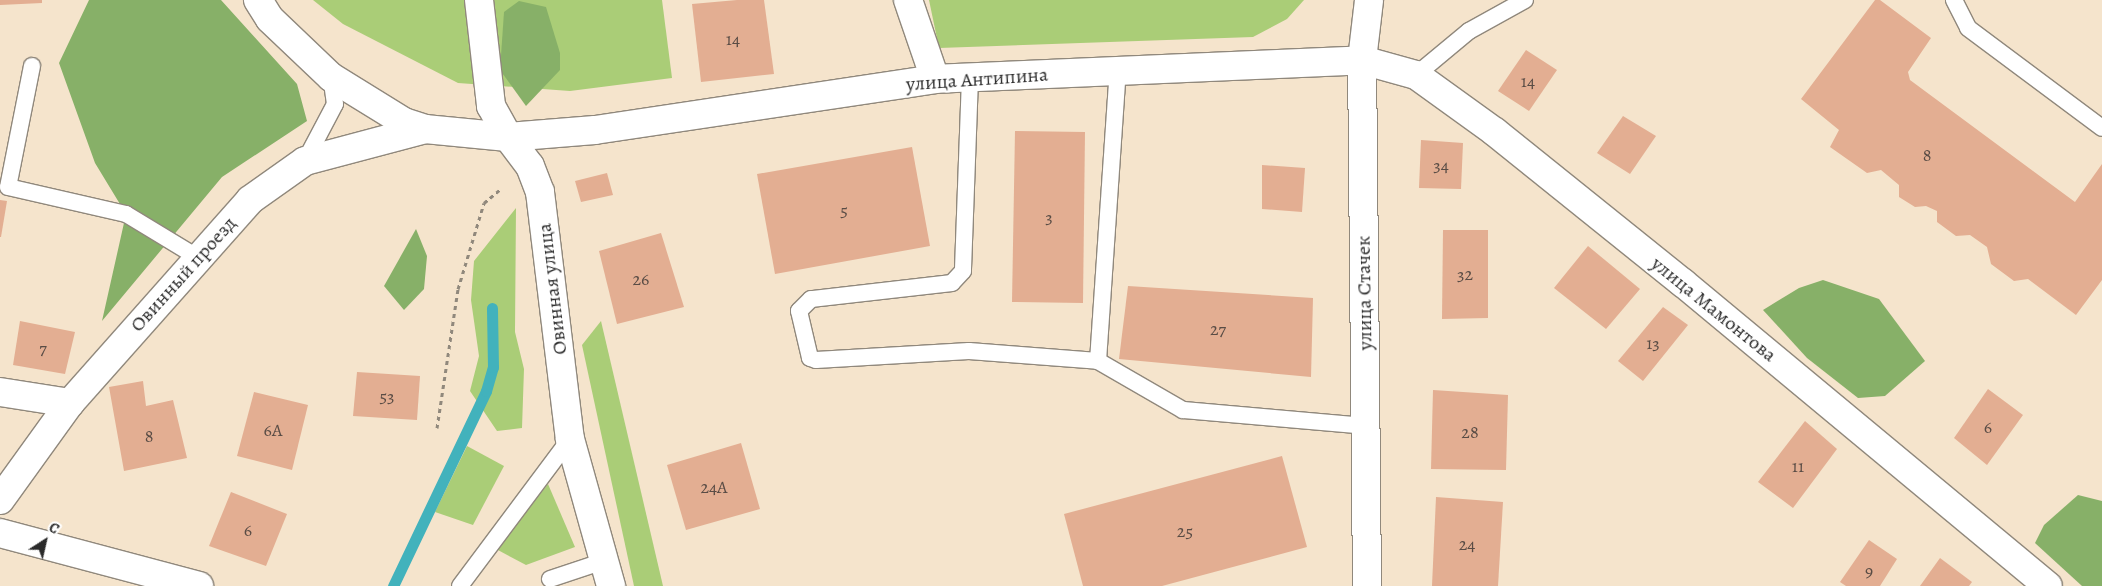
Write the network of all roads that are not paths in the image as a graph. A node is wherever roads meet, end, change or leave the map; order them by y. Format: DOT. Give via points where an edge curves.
graph roads {
  1 [pos="258,0"];
  2 [pos="479,0"];
  3 [pos="908,0"];
  4 [pos="1368,0"];
  5 [pos="1525,0"];
  6 [pos="1954,0"];
  7 [pos="1362,60"];
  8 [pos="32,66"];
  9 [pos="1118,71"];
  10 [pos="1416,75"];
  11 [pos="331,77"];
  12 [pos="970,78"];
  13 [pos="935,79"];
  14 [pos="2102,128"];
  15 [pos="425,129"];
  16 [pos="508,137"];
  17 [pos="305,161"];
  18 [pos="197,257"];
  19 [pos="1098,361"];
  20 [pos="0,392"];
  21 [pos="70,403"];
  22 [pos="1366,426"];
  23 [pos="570,439"];
  24 [pos="0,500"];
  25 [pos="0,533"];
  26 [pos="607,574"];
  27 [pos="550,579"];
  28 [pos="199,586"];
  29 [pos="460,586"];
  30 [pos="1367,586"];
  31 [pos="2048,586"];
  1 -- 11 [label="street" via="270,19"];
  2 -- 16 [label="street, Овинная улица" via="491,106"];
  3 -- 13 [label="street"];
  4 -- 7 [label="street, улица Стачек"];
  5 -- 10 [label="lane" via="1469,31"];
  6 -- 14 [label="lane" via="1968,28"];
  7 -- 9 [label="street, улица Антипина"];
  7 -- 10 [label="street, улица Мамонтова"];
  7 -- 22 [label="street, улица Стачек"];
  8 -- 18 [label="lane" via="8,187 126,214"];
  9 -- 12 [label="street, улица Антипина"];
  9 -- 19 [label="lane"];
  10 -- 31 [label="street, улица Мамонтова" via="1495,132 1683,283"];
  11 -- 15 [label="street" via="404,122"];
  11 -- 17 [label="lane" via="335,104"];
  12 -- 13 [label="street, улица Антипина"];
  12 -- 19 [label="lane" via="963,271 952,283 810,299 799,311 806,353 816,360 969,351"];
  13 -- 16 [label="street, улица Антипина" via="595,130"];
  15 -- 16 [label="street, улица Антипина"];
  15 -- 17 [label="street, Овинный проезд"];
  16 -- 23 [label="street, Овинная улица" via="530,166 540,192"];
  17 -- 18 [label="street, Овинный проезд" via="250,200"];
  18 -- 21 [label="street, Овинный проезд"];
  19 -- 22 [label="lane" via="1183,410"];
  20 -- 21 [label="street"];
  21 -- 24 [label="street, Овинный проезд"];
  22 -- 30 [label="street, улица Стачек"];
  23 -- 26 [label="street, Овинная улица"];
  23 -- 29 [label="lane"];
  25 -- 28 [label="street"];
  26 -- 27 [label="lane"];
}
